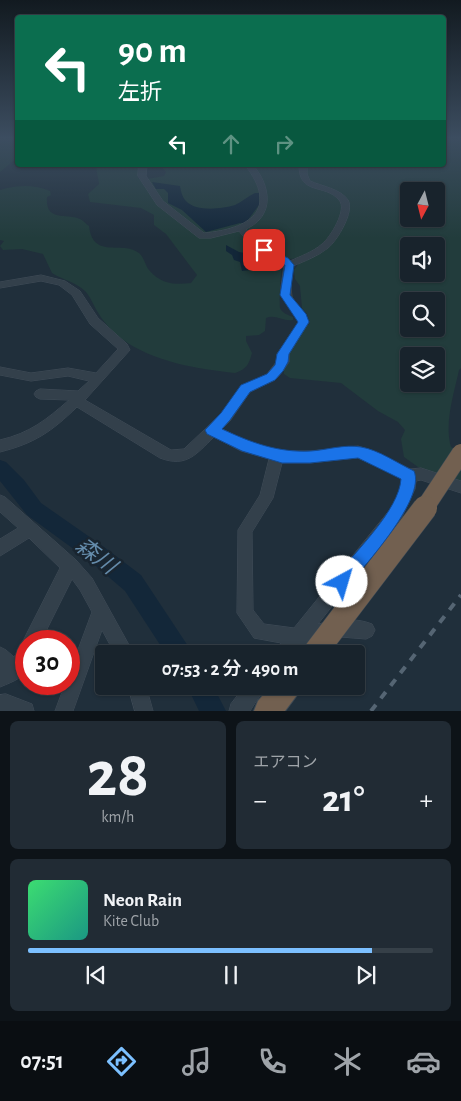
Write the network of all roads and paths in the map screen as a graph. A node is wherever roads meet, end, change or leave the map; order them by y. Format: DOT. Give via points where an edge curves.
graph roads {
  1 [pos="142,172"];
  2 [pos="254,172"];
  3 [pos="303,172"];
  4 [pos="241,228"];
  5 [pos="289,265"];
  6 [pos="47,278"];
  7 [pos="0,286"];
  8 [pos="44,291"];
  9 [pos="0,371"];
  10 [pos="97,378"];
  11 [pos="40,394"];
  12 [pos="77,398"];
  13 [pos="212,430"];
  14 [pos="0,446"];
  15 [pos="461,453"];
  16 [pos="277,456"];
  17 [pos="409,475"];
  18 [pos="461,487"];
  19 [pos="0,502"];
  20 [pos="30,529"];
  21 [pos="0,548"];
  22 [pos="70,566"];
  23 [pos="102,611"];
  24 [pos="38,630"];
  25 [pos="366,630"];
  26 [pos="297,637"];
  27 [pos="120,645"];
  28 [pos="291,645"];
  29 [pos="311,645"];
  30 [pos="321,645"];
  31 [pos="0,656"];
  32 [pos="8,674"];
  33 [pos="140,695"];
  34 [pos="251,695"];
  35 [pos="281,695"];
  36 [pos="0,704"];
  37 [pos="25,711"];
  38 [pos="64,711"];
  39 [pos="144,711"];
  40 [pos="238,711"];
  41 [pos="268,711"];
  1 -- 4 [label="street" via="160,203 197,234 207,236"];
  2 -- 4 [label="street" via="261,181 265,198 256,218"];
  3 -- 5 [label="street" via="306,182 345,201 347,210 329,242"];
  4 -- 5 [label="street" via="255,245"];
  5 -- 13 [label="street" via="285,295 304,322 283,354 283,362 271,377 246,389"];
  6 -- 7 [label="street" via="16,287"];
  6 -- 8 [label="street"];
  6 -- 10 [label="street" via="70,287 94,321 123,347 124,350"];
  9 -- 10 [label="street" via="31,377 68,372"];
  10 -- 12 [label="street"];
  11 -- 12 [label="street"];
  12 -- 13 [label="street" via="171,456 187,454"];
  12 -- 14 [label="street" via="57,418 30,437"];
  13 -- 16 [label="street" via="246,447"];
  15 -- 30 [label="highway, bridge" via="435,495"];
  16 -- 17 [label="street" via="295,458 358,452"];
  16 -- 26 [label="street" via="266,498 245,530 244,604 245,613 260,632"];
  17 -- 18 [label="street" via="420,474"];
  17 -- 26 [label="street" via="408,489 397,512"];
  19 -- 20 [label="street"];
  20 -- 21 [label="street"];
  20 -- 22 [label="street"];
  22 -- 23 [label="street" via="86,584"];
  22 -- 24 [label="street"];
  23 -- 27 [label="street"];
  23 -- 38 [label="street"];
  25 -- 26 [label="street" via="341,628"];
  26 -- 28 [label="street"];
  26 -- 29 [label="street"];
  31 -- 32 [label="street"];
  33 -- 39 [label="street"];
  34 -- 40 [label="street"];
  35 -- 41 [label="highway"];
  36 -- 37 [label="street" via="6,703"];
}
